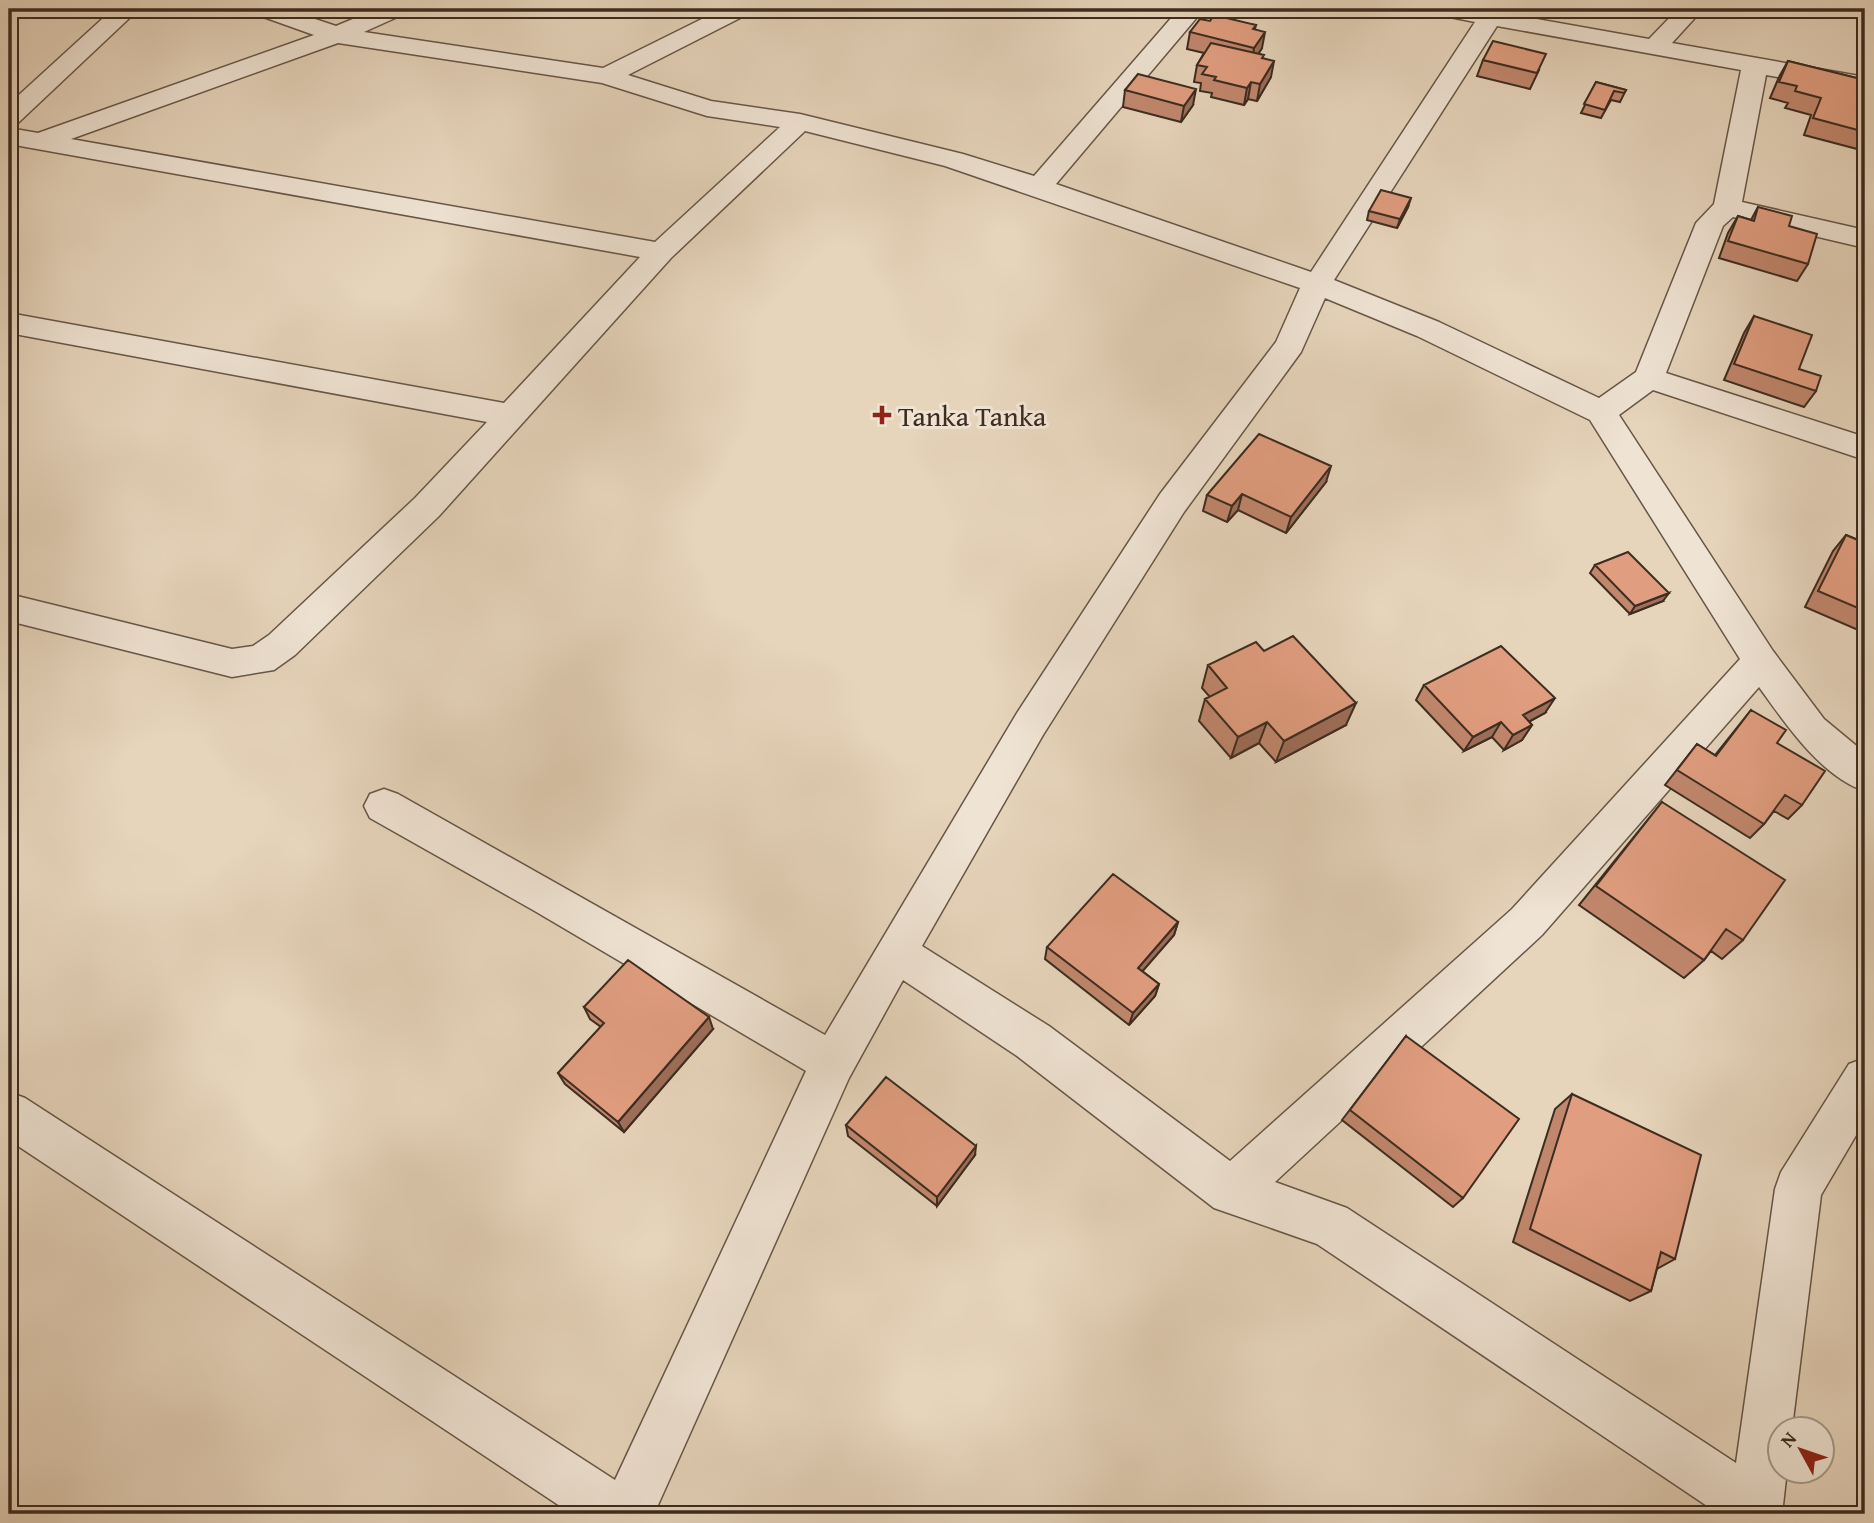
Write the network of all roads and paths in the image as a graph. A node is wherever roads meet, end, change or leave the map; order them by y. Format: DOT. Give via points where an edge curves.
graph roads {
  1 [pos="127,9"];
  2 [pos="263,9"];
  3 [pos="396,9"];
  4 [pos="740,9"];
  5 [pos="1192,9"];
  6 [pos="1443,9"];
  7 [pos="1691,9"];
  8 [pos="1490,18"];
  9 [pos="340,36"];
  10 [pos="1654,48"];
  11 [pos="1755,65"];
  12 [pos="606,76"];
  13 [pos="1865,85"];
  14 [pos="9,118"];
  15 [pos="800,122"];
  16 [pos="9,136"];
  17 [pos="42,141"];
  18 [pos="1039,187"];
  19 [pos="1727,207"];
  20 [pos="1865,239"];
  21 [pos="661,252"];
  22 [pos="1317,284"];
  23 [pos="9,323"];
  24 [pos="1649,378"];
  25 [pos="1601,412"];
  26 [pos="510,415"];
  27 [pos="1865,449"];
  28 [pos="9,608"];
  29 [pos="1760,661"];
  30 [pos="1865,775"];
  31 [pos="384,806"];
  32 [pos="896,952"];
  33 [pos="833,1063"];
  34 [pos="1865,1079"];
  35 [pos="9,1114"];
  36 [pos="1231,1191"];
  37 [pos="1755,1511"];
  38 [pos="619,1514"];
  39 [pos="626,1514"];
  1 -- 14 [label="street"];
  2 -- 9 [label="street"];
  3 -- 9 [label="street"];
  4 -- 12 [label="street"];
  5 -- 18 [label="street"];
  6 -- 8 [label="street"];
  7 -- 10 [label="street"];
  8 -- 10 [label="street"];
  8 -- 22 [label="street"];
  9 -- 12 [label="street"];
  9 -- 17 [label="street"];
  10 -- 11 [label="street"];
  11 -- 13 [label="street"];
  11 -- 19 [label="street"];
  12 -- 15 [label="street" via="707,108"];
  15 -- 18 [label="street" via="954,160"];
  15 -- 21 [label="street"];
  16 -- 17 [label="street"];
  17 -- 21 [label="street"];
  18 -- 22 [label="street"];
  19 -- 20 [label="street"];
  19 -- 24 [label="street" via="1710,223"];
  21 -- 26 [label="street"];
  22 -- 25 [label="street" via="1428,329"];
  22 -- 32 [label="street" via="1290,345 1172,503 1030,723"];
  23 -- 26 [label="street"];
  24 -- 25 [label="street"];
  24 -- 27 [label="street"];
  25 -- 29 [label="street"];
  26 -- 28 [label="street" via="427,507 261,660 232,663"];
  29 -- 30 [label="street" via="1811,730"];
  29 -- 36 [label="street" via="1527,922"];
  31 -- 33 [label="street"];
  32 -- 33 [label="street"];
  32 -- 36 [label="street" via="1033,1041"];
  33 -- 39 [label="street"];
  34 -- 37 [label="street" via="1798,1189"];
  35 -- 38 [label="street"];
  36 -- 37 [label="street" via="1330,1225"];
}
